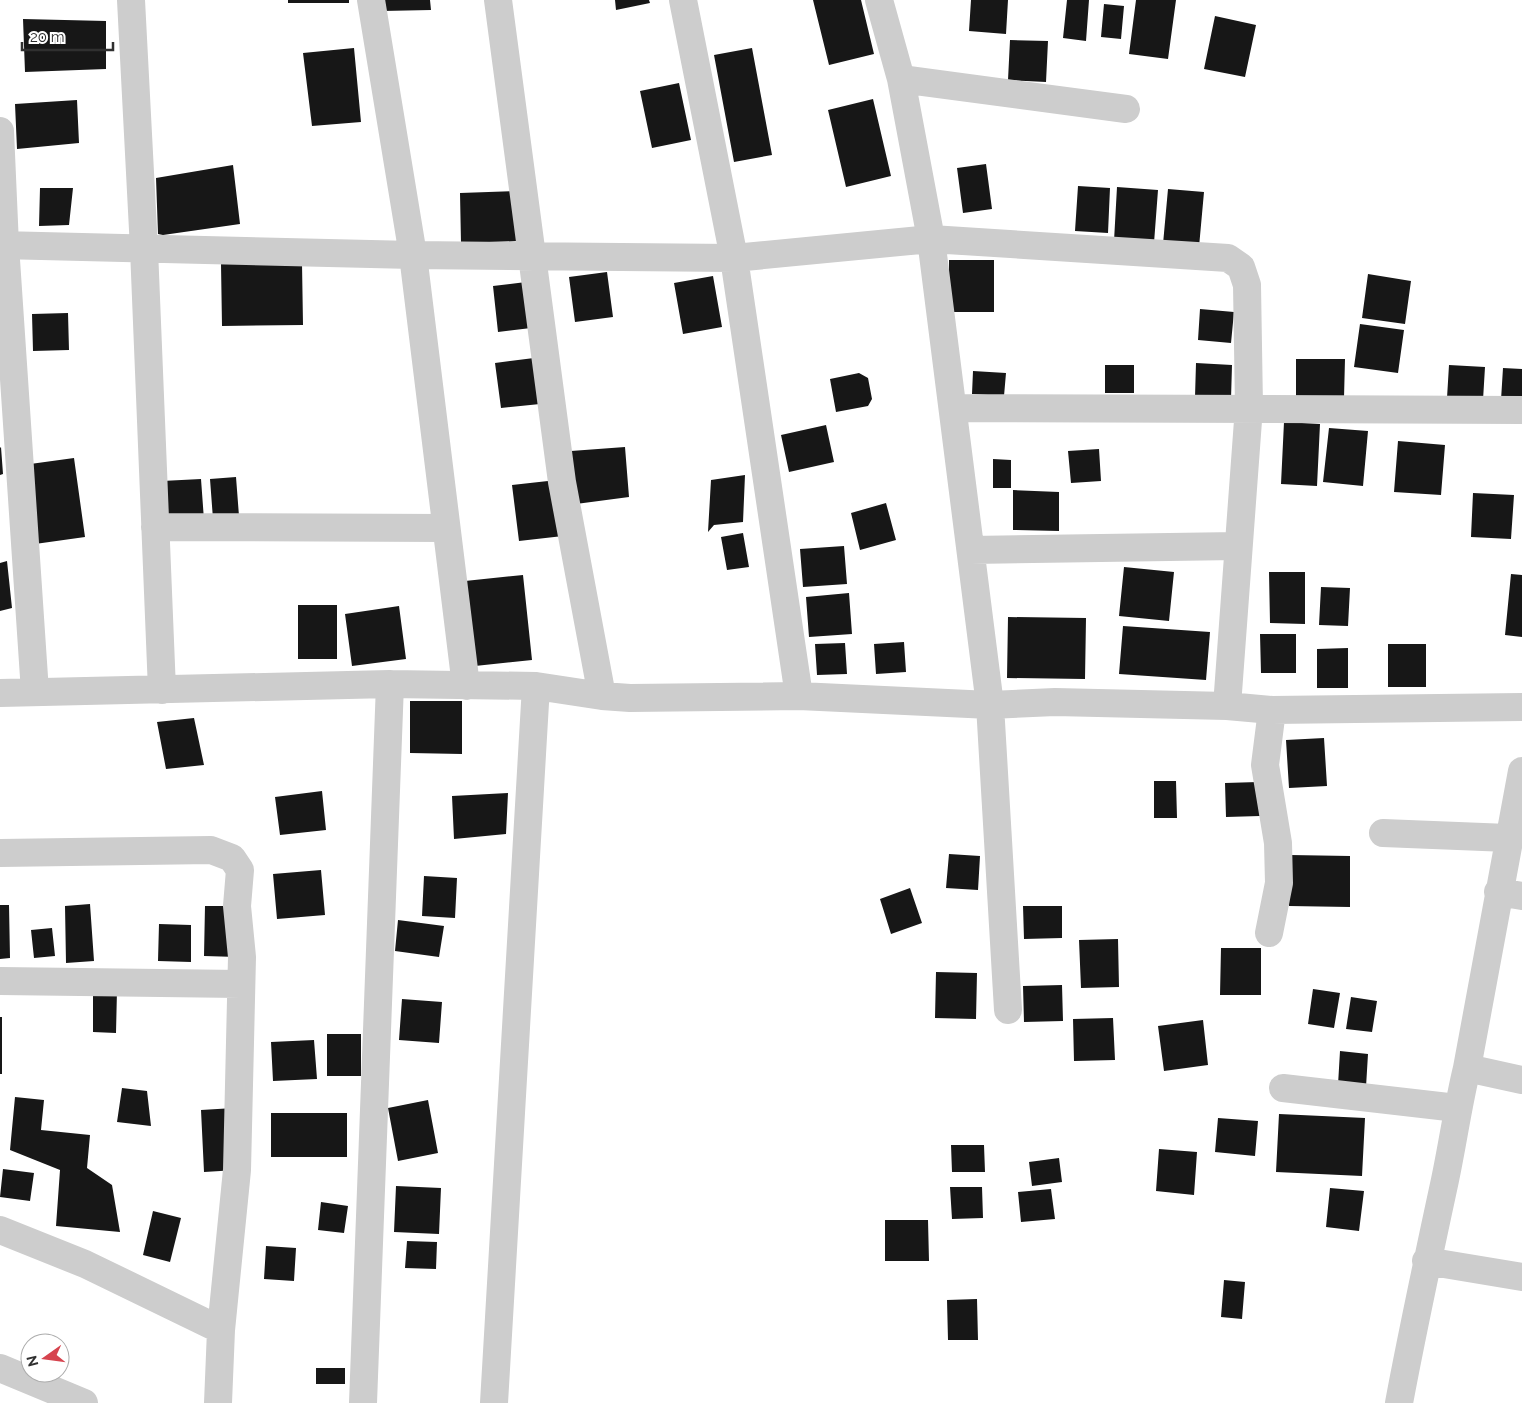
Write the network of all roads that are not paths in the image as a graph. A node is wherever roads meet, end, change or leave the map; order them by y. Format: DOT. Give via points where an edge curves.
graph roads {
  1 [pos="130,0"];
  2 [pos="370,0"];
  3 [pos="498,0"];
  4 [pos="683,0"];
  5 [pos="879,0"];
  6 [pos="901,79"];
  7 [pos="1126,109"];
  8 [pos="0,131"];
  9 [pos="931,238"];
  10 [pos="2,245"];
  11 [pos="144,248"];
  12 [pos="412,255"];
  13 [pos="532,255"];
  14 [pos="734,258"];
  15 [pos="1249,407"];
  16 [pos="953,408"];
  17 [pos="1522,410"];
  18 [pos="155,528"];
  19 [pos="446,528"];
  20 [pos="1238,546"];
  21 [pos="971,550"];
  22 [pos="390,684"];
  23 [pos="466,686"];
  24 [pos="536,686"];
  25 [pos="162,690"];
  26 [pos="35,692"];
  27 [pos="0,693"];
  28 [pos="602,696"];
  29 [pos="799,696"];
  30 [pos="990,705"];
  31 [pos="1227,706"];
  32 [pos="1522,707"];
  33 [pos="1272,710"];
  34 [pos="1522,771"];
  35 [pos="1383,832"];
  36 [pos="1508,838"];
  37 [pos="0,853"];
  38 [pos="1510,894"];
  39 [pos="1269,933"];
  40 [pos="0,980"];
  41 [pos="241,984"];
  42 [pos="1008,1010"];
  43 [pos="1467,1068"];
  44 [pos="1522,1080"];
  45 [pos="1283,1088"];
  46 [pos="1457,1108"];
  47 [pos="0,1230"];
  48 [pos="1426,1261"];
  49 [pos="1522,1277"];
  50 [pos="221,1330"];
  51 [pos="0,1368"];
  52 [pos="84,1403"];
  53 [pos="218,1403"];
  54 [pos="363,1403"];
  55 [pos="494,1403"];
  56 [pos="1399,1403"];
  1 -- 11 [label="street"];
  2 -- 12 [label="street"];
  3 -- 13 [label="street"];
  4 -- 14 [label="street"];
  5 -- 6 [label="street"];
  6 -- 7 [label="street"];
  6 -- 9 [label="street"];
  8 -- 10 [label="street"];
  9 -- 14 [label="street"];
  9 -- 15 [label="street" via="1228,258 1241,267 1247,285"];
  9 -- 16 [label="street"];
  10 -- 11 [label="street"];
  10 -- 26 [label="street"];
  11 -- 12 [label="street"];
  11 -- 18 [label="street"];
  12 -- 13 [label="street"];
  12 -- 19 [label="street"];
  13 -- 14 [label="street"];
  13 -- 28 [label="street" via="562,482"];
  14 -- 29 [label="street"];
  15 -- 16 [label="street"];
  15 -- 17 [label="street"];
  15 -- 20 [label="street"];
  16 -- 21 [label="street"];
  18 -- 19 [label="street"];
  18 -- 25 [label="street"];
  19 -- 23 [label="street"];
  20 -- 21 [label="street"];
  20 -- 31 [label="street"];
  21 -- 30 [label="street"];
  22 -- 23 [label="street"];
  22 -- 25 [label="street"];
  22 -- 54 [label="street"];
  23 -- 24 [label="street"];
  24 -- 28 [label="street"];
  24 -- 55 [label="street"];
  25 -- 26 [label="street"];
  26 -- 27 [label="street"];
  28 -- 29 [label="street"];
  29 -- 30 [label="street"];
  30 -- 31 [label="street" via="1055,702"];
  30 -- 42 [label="street"];
  31 -- 33 [label="street"];
  32 -- 33 [label="street"];
  33 -- 39 [label="street" via="1265,765 1278,843 1279,883"];
  34 -- 36 [label="street"];
  35 -- 36 [label="street"];
  36 -- 38 [label="street"];
  37 -- 41 [label="street" via="211,850 232,858 240,870 237,906"];
  38 -- 43 [label="street"];
  40 -- 41 [label="street"];
  41 -- 50 [label="street" via="237,1170"];
  43 -- 44 [label="street"];
  43 -- 46 [label="street"];
  45 -- 46 [label="street"];
  46 -- 48 [label="street"];
  47 -- 50 [label="street" via="86,1264"];
  48 -- 49 [label="street"];
  48 -- 56 [label="street"];
  50 -- 53 [label="street"];
  51 -- 52 [label="street"];
}
